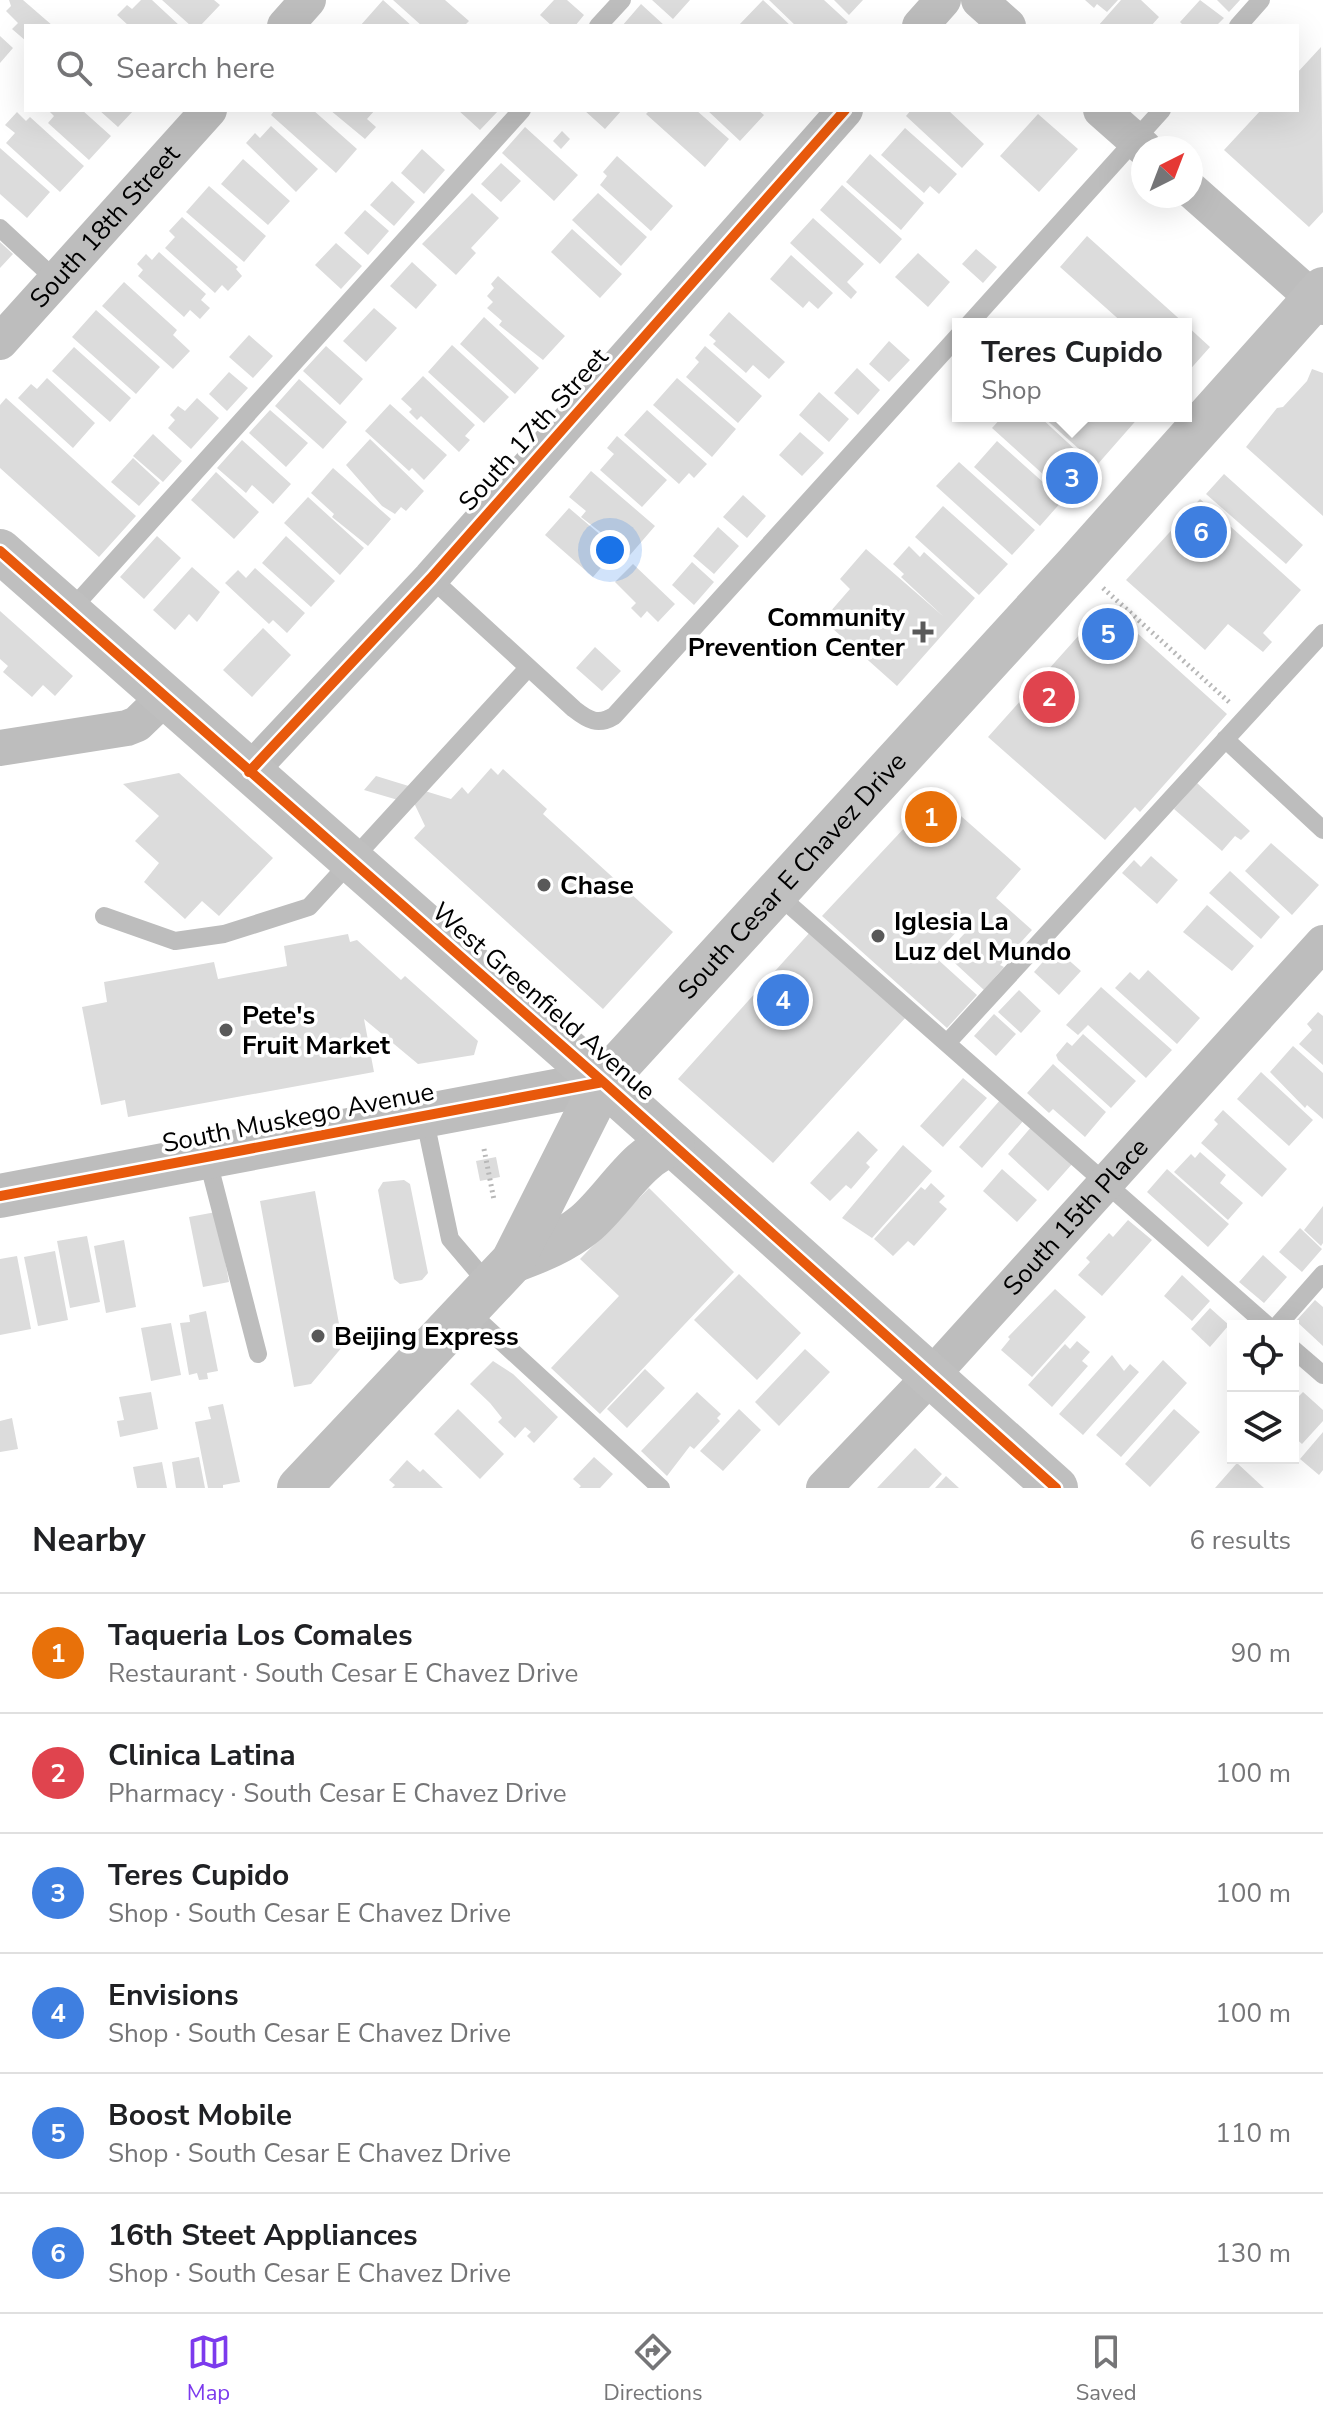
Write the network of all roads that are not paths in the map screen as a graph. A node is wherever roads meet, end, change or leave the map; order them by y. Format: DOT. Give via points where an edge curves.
graph roads {
  1 [pos="308,0"];
  2 [pos="622,0"];
  3 [pos="943,0"];
  4 [pos="979,0"];
  5 [pos="1261,0"];
  6 [pos="287,24"];
  7 [pos="600,24"];
  8 [pos="922,24"];
  9 [pos="1006,24"];
  10 [pos="1240,24"];
  11 [pos="207,112"];
  12 [pos="520,112"];
  13 [pos="843,112"];
  14 [pos="1103,112"];
  15 [pos="1161,112"];
  16 [pos="1144,136"];
  17 [pos="1131,137"];
  18 [pos="1131,152"];
  19 [pos="1203,200"];
  20 [pos="0,228"];
  21 [pos="56,280"];
  22 [pos="1320,298"];
  23 [pos="975,318"];
  24 [pos="0,342"];
  25 [pos="952,343"];
  26 [pos="0,551"];
  27 [pos="431,578"];
  28 [pos="68,613"];
  29 [pos="1323,633"];
  30 [pos="528,668"];
  31 [pos="165,697"];
  32 [pos="1225,739"];
  33 [pos="0,748"];
  34 [pos="249,772"];
  35 [pos="1323,830"];
  36 [pos="352,862"];
  37 [pos="776,893"];
  38 [pos="104,916"];
  39 [pos="1323,943"];
  40 [pos="947,1043"];
  41 [pos="603,1082"];
  42 [pos="424,1116"];
  43 [pos="673,1145"];
  44 [pos="207,1157"];
  45 [pos="1107,1182"];
  46 [pos="0,1196"];
  47 [pos="1323,1274"];
  48 [pos="490,1286"];
  49 [pos="1261,1320"];
  50 [pos="1282,1320"];
  51 [pos="258,1354"];
  52 [pos="1299,1354"];
  53 [pos="1323,1375"];
  54 [pos="931,1376"];
  55 [pos="299,1488"];
  56 [pos="661,1488"];
  57 [pos="824,1488"];
  58 [pos="1056,1488"];
  1 -- 6 [label="street"];
  2 -- 7 [label="lane"];
  3 -- 8 [label="street"];
  4 -- 9 [label="street"];
  5 -- 10 [label="lane"];
  11 -- 21 [label="street, South 18th Street"];
  12 -- 28 [label="lane"];
  13 -- 27 [label="street, South 17th Street"];
  14 -- 17 [label="street"];
  15 -- 16 [label="lane"];
  18 -- 23 [label="lane"];
  19 -- 22 [label="street"];
  20 -- 21 [label="lane"];
  21 -- 24 [label="street, South 18th Street"];
  22 -- 37 [label="main road, South Cesar E Chavez Drive"];
  25 -- 30 [label="lane" via="614,716 590,721"];
  26 -- 28 [label="main road, West Greenfield Avenue"];
  27 -- 30 [label="lane"];
  27 -- 34 [label="street, South 17th Street"];
  28 -- 31 [label="main road, West Greenfield Avenue"];
  29 -- 32 [label="lane"];
  30 -- 36 [label="lane"];
  31 -- 33 [label="street" via="127,728"];
  31 -- 34 [label="main road, West Greenfield Avenue"];
  32 -- 35 [label="lane"];
  32 -- 40 [label="lane"];
  34 -- 36 [label="main road, West Greenfield Avenue"];
  36 -- 38 [label="lane" via="309,907 224,934 175,941"];
  36 -- 41 [label="main road, West Greenfield Avenue"];
  37 -- 40 [label="lane"];
  37 -- 41 [label="main road, South Cesar E Chavez Drive"];
  39 -- 45 [label="street, South 15th Place"];
  40 -- 45 [label="lane"];
  41 -- 42 [label="street, South Muskego Avenue"];
  41 -- 43 [label="main road, West Greenfield Avenue"];
  41 -- 48 [label="main road, South Cesar E Chavez Drive"];
  42 -- 44 [label="street, South Muskego Avenue"];
  42 -- 48 [label="lane" via="450,1239"];
  43 -- 48 [label="main road" via="650,1153 608,1204"];
  43 -- 54 [label="main road, West Greenfield Avenue"];
  44 -- 46 [label="street, South Muskego Avenue"];
  44 -- 51 [label="lane"];
  45 -- 49 [label="lane"];
  45 -- 54 [label="street, South 15th Place"];
  47 -- 50 [label="lane"];
  48 -- 55 [label="main road, South Cesar E Chavez Drive"];
  48 -- 56 [label="lane"];
  52 -- 53 [label="lane"];
  54 -- 57 [label="street, South 15th Place"];
  54 -- 58 [label="main road, West Greenfield Avenue"];
}
